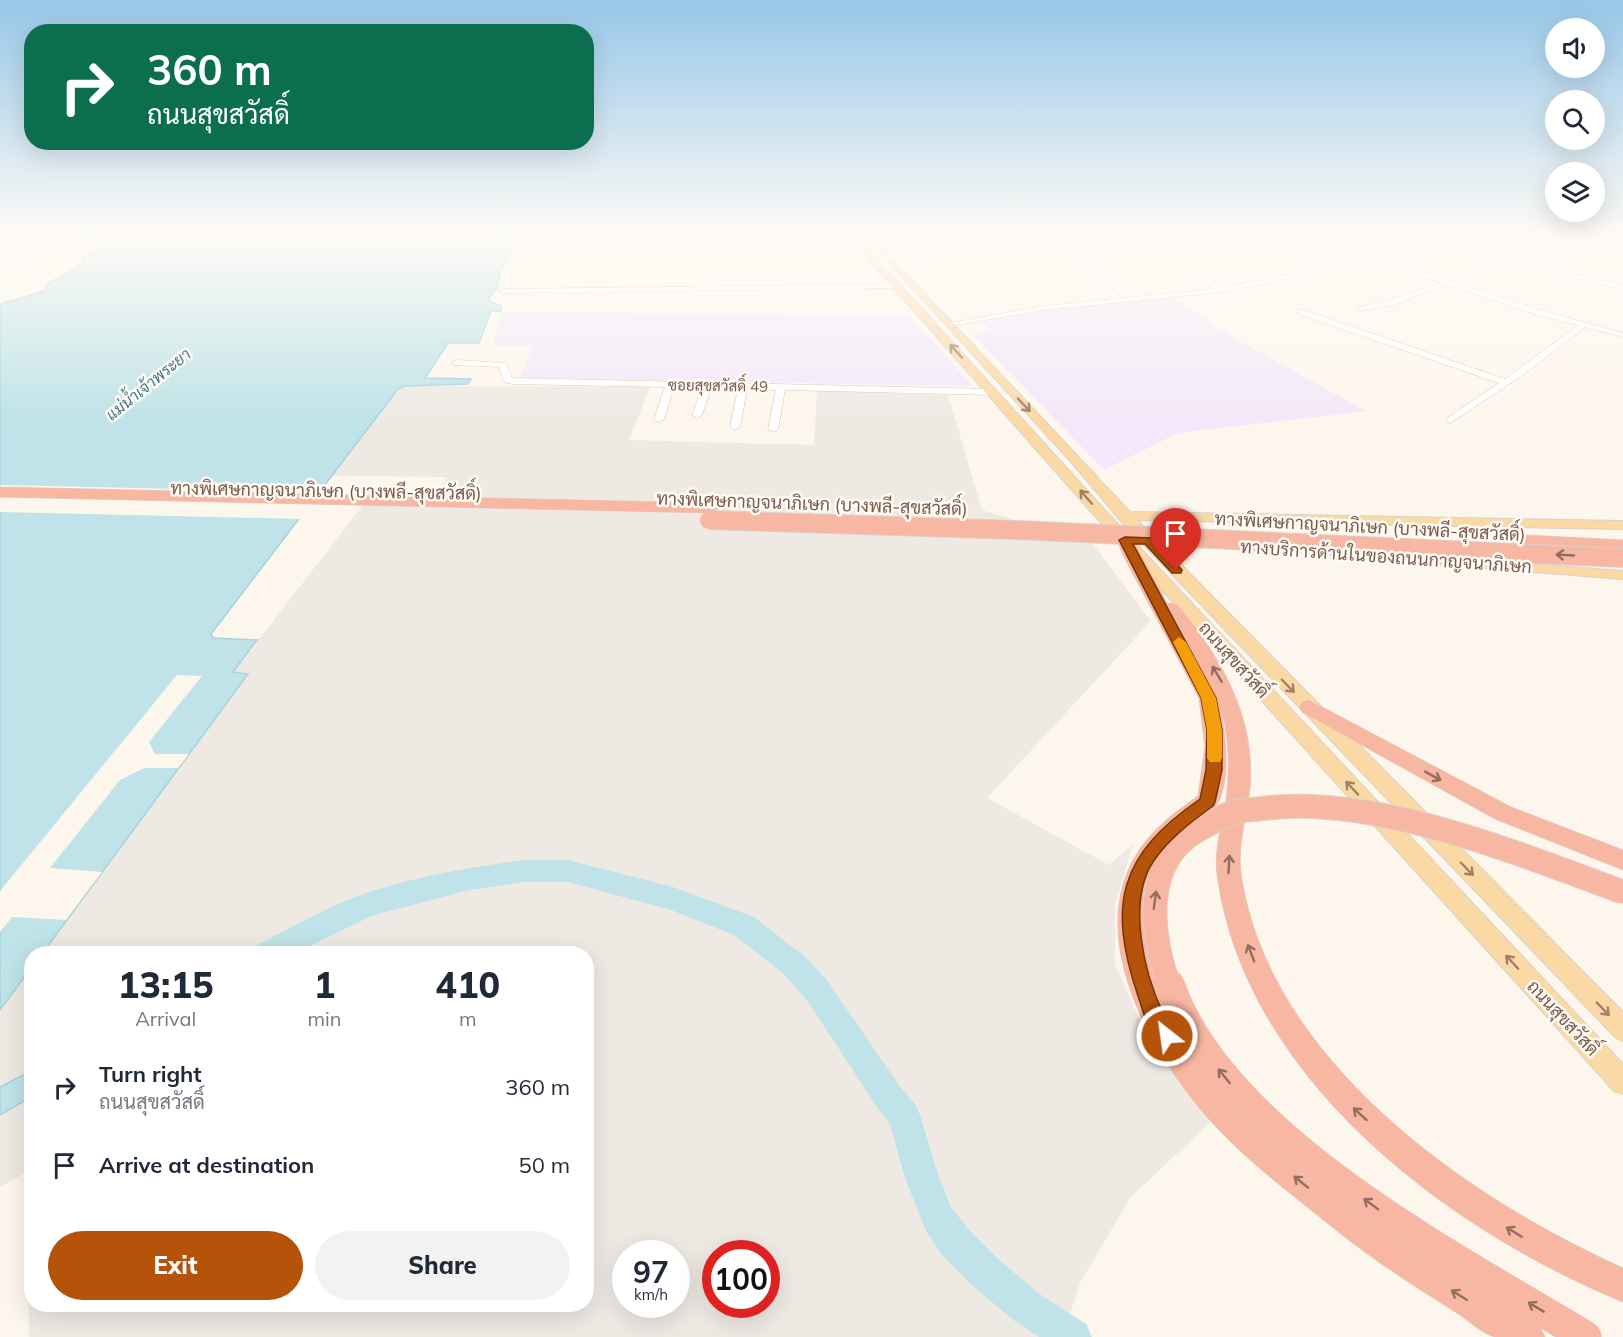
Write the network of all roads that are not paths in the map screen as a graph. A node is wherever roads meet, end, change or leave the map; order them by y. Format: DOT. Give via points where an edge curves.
graph roads {
  1 [pos="907,296"];
  2 [pos="924,296"];
  3 [pos="1116,296"];
  4 [pos="1164,296"];
  5 [pos="1407,296"];
  6 [pos="1495,296"];
  7 [pos="1121,301"];
  8 [pos="1361,309"];
  9 [pos="1301,312"];
  10 [pos="949,324"];
  11 [pos="1583,325"];
  12 [pos="1623,335"];
  13 [pos="456,363"];
  14 [pos="1504,382"];
  15 [pos="670,385"];
  16 [pos="707,386"];
  17 [pos="743,386"];
  18 [pos="781,387"];
  19 [pos="993,392"];
  20 [pos="697,415"];
  21 [pos="659,419"];
  22 [pos="1450,420"];
  23 [pos="735,427"];
  24 [pos="773,429"];
  25 [pos="0,492"];
  26 [pos="0,504"];
  27 [pos="1124,516"];
  28 [pos="1623,525"];
  29 [pos="1125,540"];
  30 [pos="1148,541"];
  31 [pos="1618,544"];
  32 [pos="1623,558"];
  33 [pos="1139,567"];
  34 [pos="1623,574"];
  35 [pos="1309,707"];
  36 [pos="1623,860"];
  37 [pos="1623,892"];
  38 [pos="1623,1029"];
  39 [pos="1623,1083"];
  40 [pos="1623,1285"];
  41 [pos="1527,1337"];
  42 [pos="1586,1337"];
  19 -- 1 [label="main road, ถนนสุขสวัสดิ์, one-way"];
  2 -- 10 [label="main road, ถนนสุขสวัสดิ์"];
  3 -- 7 [label="street"];
  4 -- 7 [label="street"];
  5 -- 8 [label="street"];
  6 -- 11 [label="street"];
  7 -- 10 [label="street" via="1044,308"];
  9 -- 14 [label="street"];
  10 -- 27 [label="main road, ถนนสุขสวัสดิ์, one-way"];
  11 -- 12 [label="street"];
  11 -- 14 [label="street"];
  13 -- 15 [label="street, ซอยสุขสวัสดิ์ 49" via="503,364 507,380 512,381"];
  14 -- 22 [label="street"];
  15 -- 16 [label="street, ซอยสุขสวัสดิ์ 49"];
  15 -- 21 [label="street"];
  16 -- 17 [label="street, ซอยสุขสวัสดิ์ 49"];
  16 -- 20 [label="street"];
  17 -- 18 [label="street, ซอยสุขสวัสดิ์ 49"];
  17 -- 23 [label="street"];
  18 -- 19 [label="street, ซอยสุขสวัสดิ์ 49"];
  18 -- 24 [label="street"];
  29 -- 19 [label="main road, ถนนสุขสวัสดิ์, one-way"];
  25 -- 31 [label="highway, ทางพิเศษกาญจนาภิเษก (บางพลี-สุขสวัสดิ์)" via="1016,517"];
  32 -- 26 [label="highway, ทางพิเศษกาญจนาภิเษก (บางพลี-สุขสวัสดิ์), one-way, bridge" via="1006,529"];
  27 -- 28 [label="main road"];
  27 -- 30 [label="main road, ถนนสุขสวัสดิ์"];
  29 -- 30 [label="main road, ทางบริการด้านในของถนนกาญจนาภิเษก"];
  29 -- 33 [label="highway"];
  39 -- 29 [label="main road, ถนนสุขสวัสดิ์, one-way"];
  30 -- 34 [label="main road, ทางบริการด้านในของถนนกาญจนาภิเษก"];
  30 -- 35 [label="main road, ถนนสุขสวัสดิ์, one-way"];
  40 -- 33 [label="highway, one-way" via="1581,1269 1457,1195 1349,1104 1296,1038 1261,978 1239,921 1228,873 1239,785 1235,718 1211,663"];
  41 -- 33 [label="highway, one-way" via="1386,1249 1274,1160 1227,1117 1155,1019 1135,960 1131,928 1133,892 1144,861 1155,846 1181,820 1207,802 1216,747 1209,698"];
  35 -- 36 [label="highway, one-way" via="1503,813"];
  35 -- 38 [label="main road, ถนนสุขสวัสดิ์, one-way"];
  42 -- 37 [label="highway, one-way, bridge" via="1381,1212 1285,1139 1225,1079 1181,1016 1161,966 1153,912 1158,877 1177,844 1203,822 1248,809 1283,806 1334,807 1397,819 1494,846"];
}
